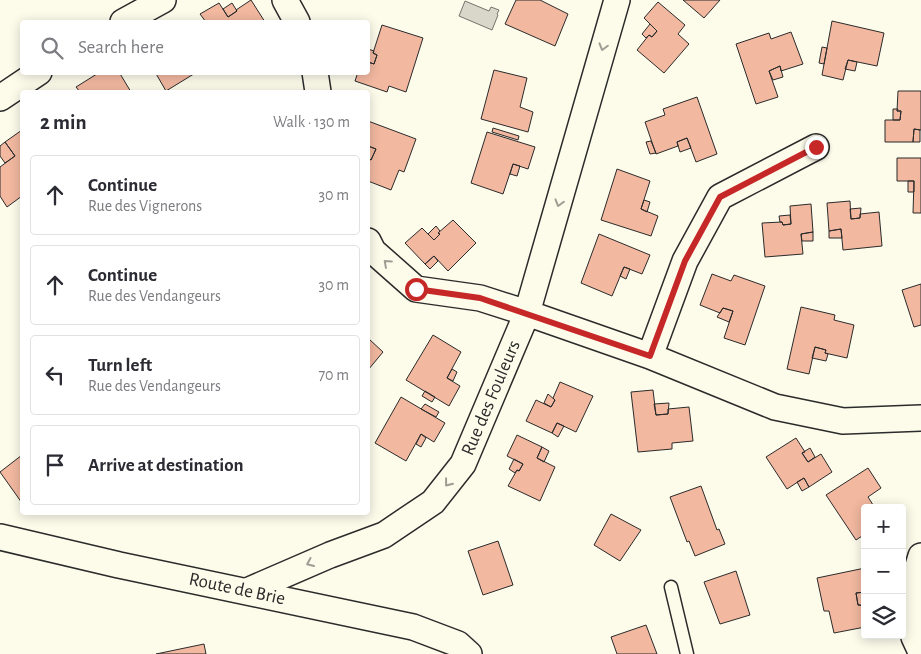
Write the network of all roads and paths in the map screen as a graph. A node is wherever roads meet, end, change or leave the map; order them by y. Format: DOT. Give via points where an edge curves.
graph roads {
  1 [pos="163,0"];
  2 [pos="285,0"];
  3 [pos="617,0"];
  4 [pos="127,20"];
  5 [pos="296,20"];
  6 [pos="34,75"];
  7 [pos="315,75"];
  8 [pos="318,90"];
  9 [pos="0,98"];
  10 [pos="816,147"];
  11 [pos="370,246"];
  12 [pos="527,313"];
  13 [pos="650,356"];
  14 [pos="921,418"];
  15 [pos="0,537"];
  16 [pos="921,556"];
  17 [pos="671,587"];
  18 [pos="248,591"];
  19 [pos="921,652"];
  20 [pos="469,654"];
  21 [pos="687,654"];
  1 -- 4 [label="street"];
  2 -- 5 [label="street"];
  3 -- 12 [label="street, Rue des Fouleurs, one-way"];
  6 -- 9 [label="street"];
  7 -- 8 [label="street"];
  10 -- 13 [label="street" via="720,197 685,261"];
  12 -- 11 [label="street, one-way" via="480,298 416,289"];
  12 -- 13 [label="street"];
  12 -- 18 [label="street, Rue des Fouleurs, one-way" via="463,464 433,502 384,535"];
  13 -- 14 [label="street" via="775,407 843,421"];
  15 -- 18 [label="street, Route de Brie"];
  16 -- 19 [label="street" via="913,583 914,637"];
  17 -- 21 [label="lane"];
  18 -- 20 [label="street, Route de Brie" via="413,627 458,644"];
}
